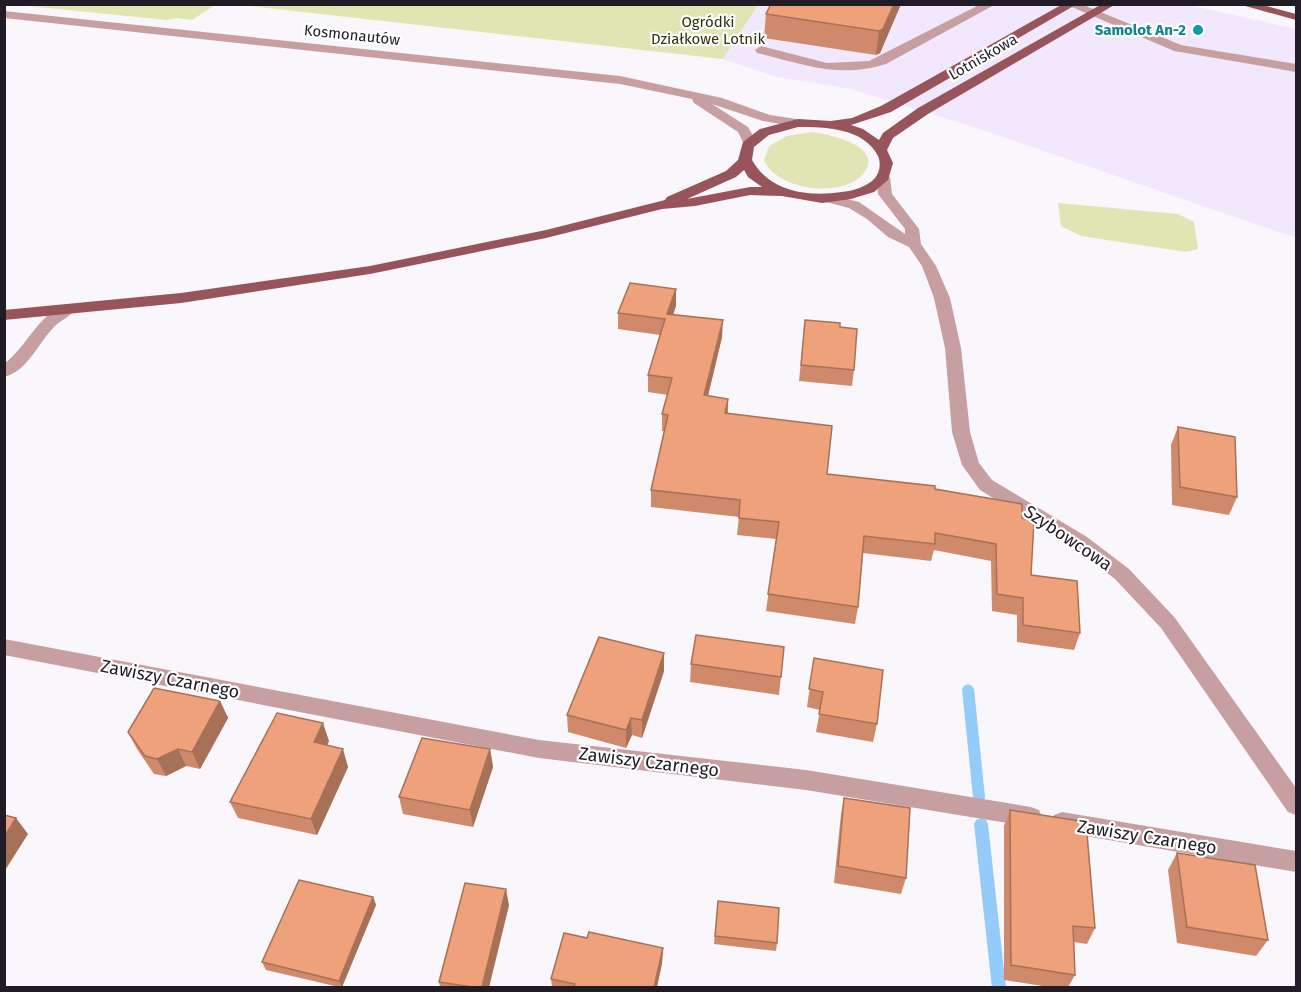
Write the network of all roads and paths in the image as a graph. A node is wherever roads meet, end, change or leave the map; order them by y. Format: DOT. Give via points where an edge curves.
graph roads {
  1 [pos="991,4"];
  2 [pos="1111,4"];
  3 [pos="1243,4"];
  4 [pos="1071,5"];
  5 [pos="4,14"];
  6 [pos="1094,14"];
  7 [pos="1296,16"];
  8 [pos="760,50"];
  9 [pos="1296,68"];
  10 [pos="694,97"];
  11 [pos="798,123"];
  12 [pos="831,125"];
  13 [pos="750,143"];
  14 [pos="881,149"];
  15 [pos="745,161"];
  16 [pos="883,177"];
  17 [pos="781,192"];
  18 [pos="831,199"];
  19 [pos="662,205"];
  20 [pos="914,244"];
  21 [pos="68,309"];
  22 [pos="4,315"];
  23 [pos="4,372"];
  24 [pos="4,647"];
  25 [pos="1296,805"];
  26 [pos="1296,862"];
  1 -- 8 [label="street" via="872,65 827,67"];
  2 -- 6 [label="main road, Lotniskowa"];
  3 -- 7 [label="main road"];
  4 -- 6 [label="street"];
  4 -- 12 [label="main road, Lotniskowa" via="886,109"];
  5 -- 10 [label="street, Kosmonautów" via="620,80"];
  6 -- 9 [label="street" via="1178,48"];
  6 -- 14 [label="main road, Lotniskowa" via="912,118 888,136"];
  10 -- 11 [label="street, Kosmonautów"];
  10 -- 13 [label="street, Kosmonautów" via="743,130"];
  11 -- 12 [label="main road"];
  11 -- 13 [label="main road" via="769,130"];
  12 -- 14 [label="main road" via="860,134"];
  13 -- 15 [label="main road"];
  14 -- 16 [label="main road" via="887,168"];
  15 -- 17 [label="main road" via="756,178"];
  15 -- 19 [label="main road" via="731,174"];
  16 -- 18 [label="main road" via="862,192"];
  16 -- 20 [label="street, Szybowcowa" via="885,194 912,229"];
  17 -- 18 [label="main road"];
  17 -- 19 [label="main road" via="750,191"];
  18 -- 20 [label="street, Szybowcowa" via="854,205 893,234"];
  19 -- 21 [label="main road" via="546,234 370,270 181,298"];
  20 -- 25 [label="street, Szybowcowa" via="929,266 942,298 953,348 961,432 971,465 986,485 1080,542 1122,574 1168,623"];
  21 -- 22 [label="main road"];
  21 -- 23 [label="street" via="49,323 20,360"];
  24 -- 26 [label="street, Zawiszy Czarnego" via="539,749 806,780"];
}
